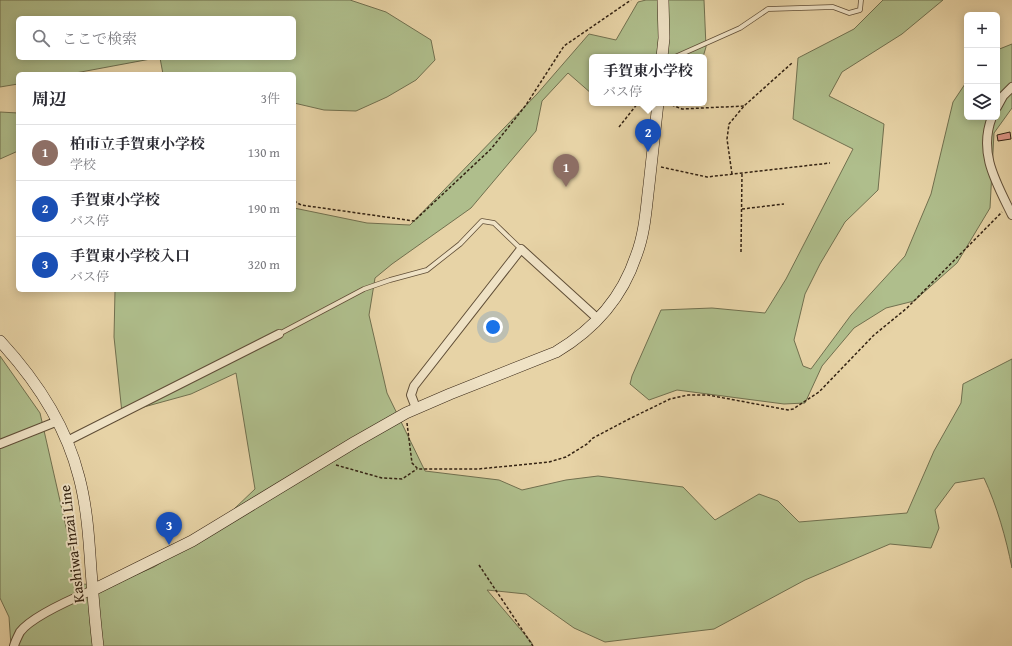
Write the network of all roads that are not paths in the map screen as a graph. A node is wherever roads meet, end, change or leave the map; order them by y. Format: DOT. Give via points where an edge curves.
graph roads {
  1 [pos="663,0"];
  2 [pos="861,0"];
  3 [pos="662,54"];
  4 [pos="682,54"];
  5 [pos="1012,87"];
  6 [pos="1000,102"];
  7 [pos="658,106"];
  8 [pos="991,120"];
  9 [pos="1012,215"];
  10 [pos="521,249"];
  11 [pos="598,319"];
  12 [pos="279,334"];
  13 [pos="0,341"];
  14 [pos="411,411"];
  15 [pos="58,421"];
  16 [pos="67,441"];
  17 [pos="0,444"];
  18 [pos="93,590"];
  19 [pos="14,646"];
  20 [pos="98,646"];
  1 -- 3 [label="street"];
  2 -- 4 [label="lane" via="860,10 849,13 833,7 768,9 740,28"];
  5 -- 6 [label="street"];
  7 -- 11 [label="street" via="646,215 637,256 620,292"];
  8 -- 9 [label="street" via="986,149 990,167"];
  10 -- 11 [label="street"];
  10 -- 12 [label="lane" via="494,223 482,221 460,244 427,270 364,289"];
  10 -- 14 [label="street" via="414,386"];
  11 -- 14 [label="street" via="572,342 556,352"];
  12 -- 16 [label="street"];
  13 -- 15 [label="street, Kashiwa-Inzai Line" via="35,384"];
  14 -- 18 [label="street" via="322,461 192,541"];
  15 -- 16 [label="street, Kashiwa-Inzai Line"];
  15 -- 17 [label="street"];
  16 -- 18 [label="street, Kashiwa-Inzai Line" via="79,476 84,501"];
  18 -- 19 [label="street" via="31,622 21,632"];
  18 -- 20 [label="street, Kashiwa-Inzai Line"];
}
